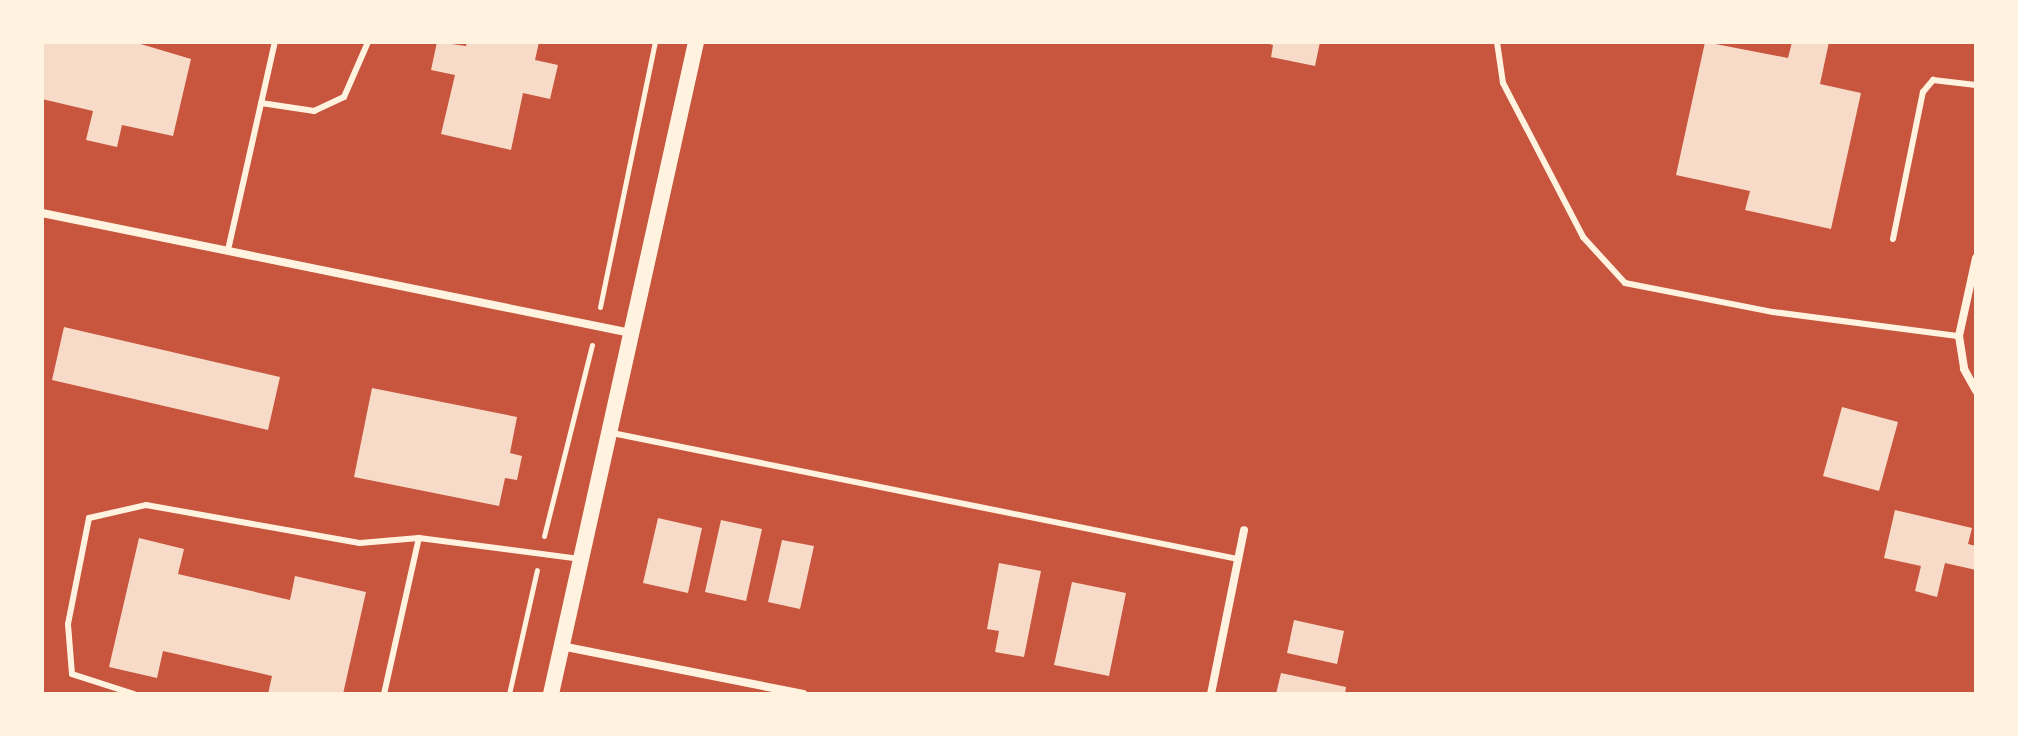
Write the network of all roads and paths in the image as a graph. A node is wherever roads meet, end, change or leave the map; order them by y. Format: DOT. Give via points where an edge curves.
graph roads {
  1 [pos="275,42"];
  2 [pos="368,42"];
  3 [pos="655,42"];
  4 [pos="696,42"];
  5 [pos="1497,42"];
  6 [pos="1976,85"];
  7 [pos="261,103"];
  8 [pos="42,213"];
  9 [pos="1893,239"];
  10 [pos="228,250"];
  11 [pos="1976,258"];
  12 [pos="602,294"];
  13 [pos="631,333"];
  14 [pos="1959,336"];
  15 [pos="591,353"];
  16 [pos="1973,388"];
  17 [pos="608,433"];
  18 [pos="1244,530"];
  19 [pos="419,538"];
  20 [pos="540,554"];
  21 [pos="580,559"];
  22 [pos="1238,559"];
  23 [pos="561,646"];
  24 [pos="134,694"];
  25 [pos="384,694"];
  26 [pos="509,694"];
  27 [pos="551,694"];
  28 [pos="803,694"];
  29 [pos="1211,694"];
  1 -- 7 [label="lane"];
  2 -- 7 [label="lane" via="344,97 314,111"];
  3 -- 12 [label="path"];
  4 -- 13 [label="main road"];
  5 -- 14 [label="lane" via="1503,83 1583,237 1625,283 1773,312"];
  6 -- 9 [label="lane" via="1933,80 1923,92"];
  7 -- 10 [label="lane"];
  8 -- 10 [label="street"];
  10 -- 13 [label="street"];
  11 -- 14 [label="street"];
  13 -- 17 [label="main road"];
  14 -- 16 [label="street"];
  15 -- 20 [label="path"];
  17 -- 21 [label="main road"];
  17 -- 22 [label="lane"];
  18 -- 22 [label="street"];
  19 -- 20 [label="lane"];
  19 -- 24 [label="lane" via="360,543 146,505 89,518 68,624 72,674"];
  19 -- 25 [label="lane"];
  20 -- 21 [label="lane"];
  20 -- 26 [label="path"];
  21 -- 23 [label="main road"];
  22 -- 29 [label="street"];
  23 -- 27 [label="main road"];
  23 -- 28 [label="street"];
}
